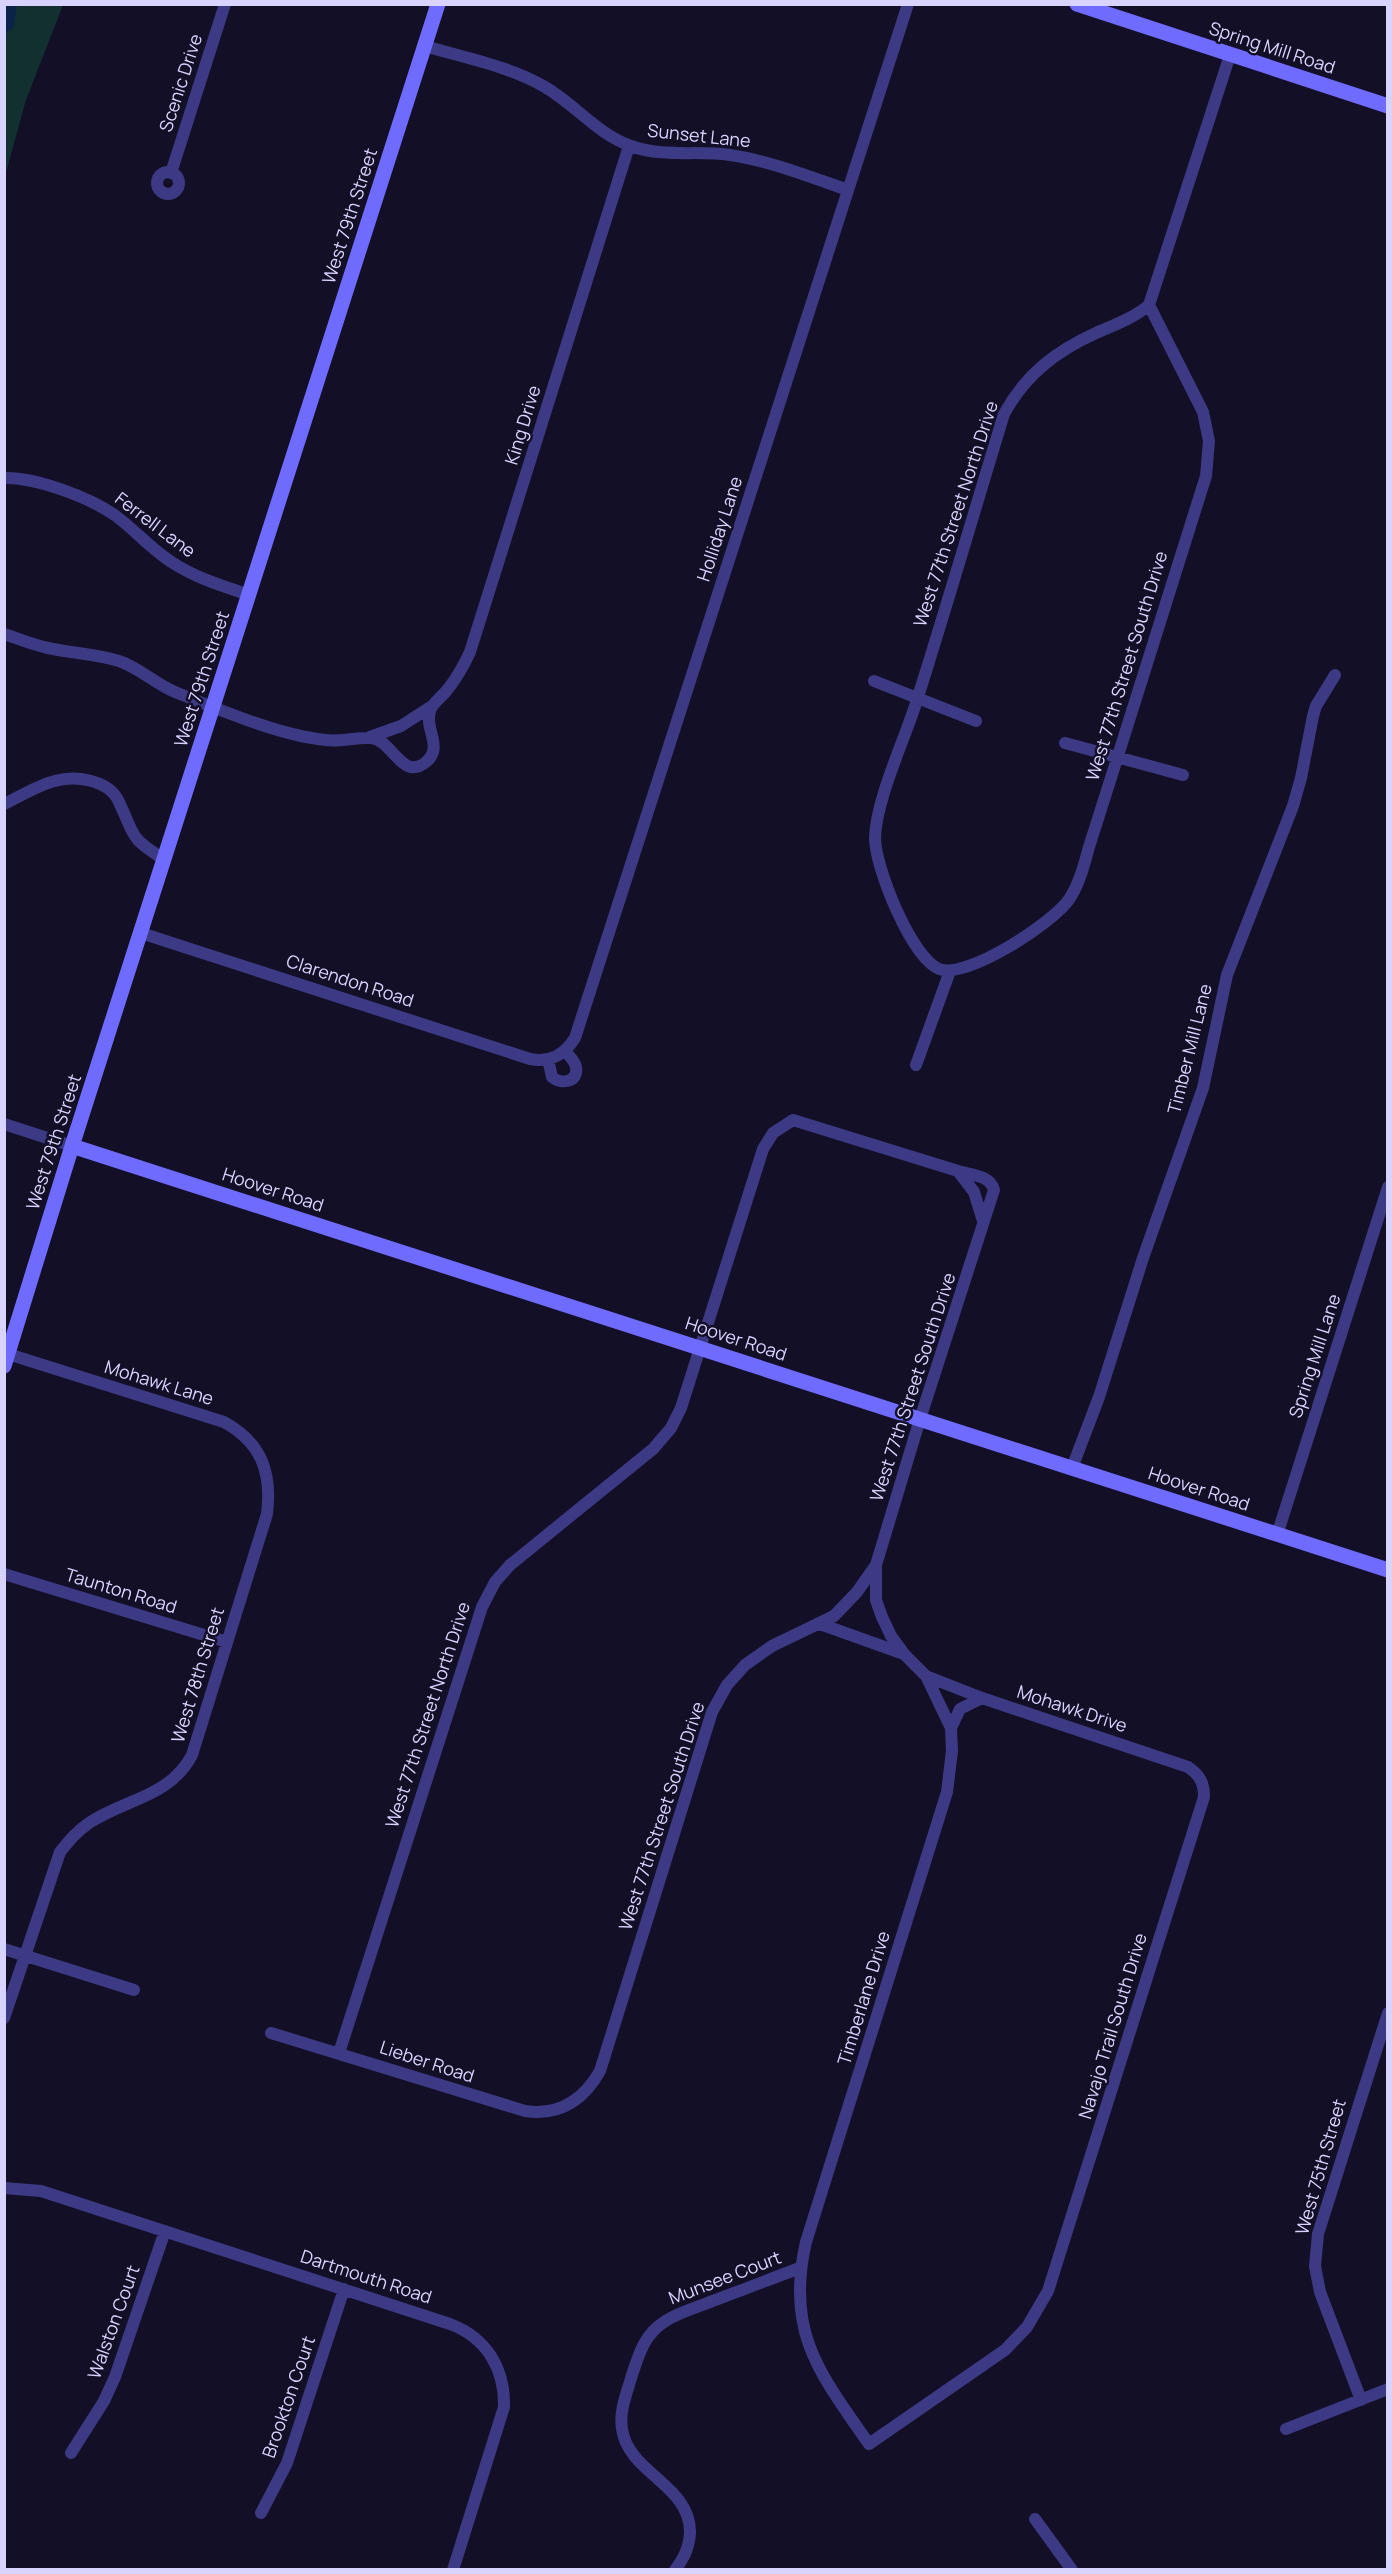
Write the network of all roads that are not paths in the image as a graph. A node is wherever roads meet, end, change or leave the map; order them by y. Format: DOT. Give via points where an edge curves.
graph roads {
  1 [pos="225,4"];
  2 [pos="438,4"];
  3 [pos="908,4"];
  4 [pos="1077,4"];
  5 [pos="425,46"];
  6 [pos="1230,54"];
  7 [pos="1388,106"];
  8 [pos="629,146"];
  9 [pos="171,172"];
  10 [pos="848,190"];
  11 [pos="1149,305"];
  12 [pos="4,478"];
  13 [pos="249,595"];
  14 [pos="4,634"];
  15 [pos="1335,675"];
  16 [pos="874,681"];
  17 [pos="918,698"];
  18 [pos="432,705"];
  19 [pos="213,706"];
  20 [pos="976,721"];
  21 [pos="370,737"];
  22 [pos="1065,743"];
  23 [pos="1118,757"];
  24 [pos="1183,775"];
  25 [pos="4,804"];
  26 [pos="165,860"];
  27 [pos="141,933"];
  28 [pos="946,971"];
  29 [pos="556,1056"];
  30 [pos="916,1065"];
  31 [pos="4,1124"];
  32 [pos="72,1146"];
  33 [pos="958,1171"];
  34 [pos="1388,1187"];
  35 [pos="984,1222"];
  36 [pos="699,1348"];
  37 [pos="6,1360"];
  38 [pos="920,1419"];
  39 [pos="1072,1468"];
  40 [pos="269,1484"];
  41 [pos="1277,1535"];
  42 [pos="876,1565"];
  43 [pos="1388,1570"];
  44 [pos="4,1574"];
  45 [pos="820,1624"];
  46 [pos="227,1642"];
  47 [pos="905,1655"];
  48 [pos="927,1676"];
  49 [pos="982,1698"];
  50 [pos="951,1728"];
  51 [pos="1202,1782"];
  52 [pos="4,1949"];
  53 [pos="24,1956"];
  54 [pos="134,1990"];
  55 [pos="1388,2013"];
  56 [pos="4,2018"];
  57 [pos="271,2033"];
  58 [pos="1384,2037"];
  59 [pos="339,2052"];
  60 [pos="573,2103"];
  61 [pos="4,2188"];
  62 [pos="165,2231"];
  63 [pos="800,2268"];
  64 [pos="344,2289"];
  65 [pos="1388,2390"];
  66 [pos="1361,2400"];
  67 [pos="1286,2429"];
  68 [pos="869,2444"];
  69 [pos="71,2452"];
  70 [pos="261,2513"];
  71 [pos="1035,2519"];
  72 [pos="453,2570"];
  73 [pos="675,2570"];
  74 [pos="1072,2570"];
  1 -- 9 [label="street, Scenic Drive"];
  2 -- 5 [label="street, West 79th Street"];
  3 -- 10 [label="street, Holliday Lane"];
  4 -- 6 [label="street, Spring Mill Road"];
  5 -- 8 [label="street, Sunset Lane" via="539,83 604,133"];
  5 -- 13 [label="street, West 79th Street"];
  6 -- 7 [label="street, Spring Mill Road"];
  6 -- 11 [label="street"];
  8 -- 10 [label="street, Sunset Lane" via="666,154 740,156"];
  8 -- 18 [label="street, King Drive" via="470,652 455,680"];
  10 -- 29 [label="street, Holliday Lane" via="575,1038"];
  11 -- 17 [label="street, West 77th Street North Drive" via="1058,353 1031,374 1013,398 1004,414"];
  11 -- 23 [label="street, West 77th Street South Drive" via="1201,407 1208,429 1209,458"];
  12 -- 13 [label="street, Ferrell Lane" via="30,481 93,503 117,517 180,568"];
  13 -- 19 [label="street, West 79th Street"];
  14 -- 19 [label="street, King Drive" via="47,648 118,661 161,686"];
  15 -- 39 [label="street, Timber Mill Lane" via="1316,706 1293,806 1227,975 1203,1088"];
  16 -- 17 [label="street"];
  17 -- 20 [label="street"];
  17 -- 28 [label="street, West 77th Street North Drive" via="879,813 875,845 878,866 906,928 930,964"];
  18 -- 21 [label="street, King Drive" via="401,726"];
  18 -- 21 [label="street" via="428,722 434,749 424,763 406,765 382,741"];
  19 -- 21 [label="street, King Drive" via="309,738 350,741"];
  19 -- 26 [label="street, West 79th Street"];
  22 -- 23 [label="street"];
  23 -- 24 [label="street"];
  23 -- 28 [label="street, West 77th Street South Drive" via="1079,882 1064,906 1040,928 970,967"];
  25 -- 26 [label="street" via="55,781 96,783 113,793 139,844"];
  26 -- 27 [label="street, West 79th Street"];
  27 -- 29 [label="street, Clarendon Road" via="527,1058"];
  27 -- 32 [label="street, West 79th Street"];
  28 -- 30 [label="street"];
  29 -- 29 [label="street" via="550,1073 559,1082 567,1082 576,1072 576,1065"];
  31 -- 32 [label="street"];
  32 -- 36 [label="street, Hoover Road"];
  32 -- 37 [label="street, West 79th Street"];
  33 -- 35 [label="street" via="974,1192"];
  33 -- 35 [label="street, West 77th Street South Drive" via="991,1182 994,1190"];
  33 -- 36 [label="street, West 77th Street North Drive" via="793,1120 774,1133 763,1149"];
  34 -- 41 [label="street, Spring Mill Lane"];
  35 -- 38 [label="street, West 77th Street South Drive"];
  36 -- 38 [label="street, Hoover Road"];
  36 -- 59 [label="street, West 77th Street North Drive" via="681,1408 661,1441 510,1565 495,1582 482,1607"];
  37 -- 40 [label="street, Mohawk Lane" via="224,1422 253,1445"];
  38 -- 39 [label="street, Hoover Road"];
  38 -- 42 [label="street, West 77th Street South Drive"];
  39 -- 41 [label="street, Hoover Road"];
  40 -- 46 [label="street, West 78th Street" via="267,1514"];
  41 -- 43 [label="street, Hoover Road"];
  42 -- 45 [label="street, West 77th Street South Drive" via="845,1605"];
  42 -- 47 [label="street, Timberlane Drive" via="876,1600 891,1636"];
  44 -- 46 [label="street, Taunton Road"];
  45 -- 47 [label="street"];
  45 -- 60 [label="street, West 77th Street South Drive" via="753,1658 733,1676 719,1698 600,2071"];
  46 -- 53 [label="street, West 78th Street" via="190,1760 163,1788 90,1822 70,1839 55,1862"];
  47 -- 48 [label="street, Timberlane Drive"];
  48 -- 49 [label="street, Mohawk Drive"];
  48 -- 50 [label="street, Timberlane Drive"];
  49 -- 50 [label="street" via="960,1709"];
  49 -- 51 [label="street, Mohawk Drive" via="1188,1767"];
  50 -- 63 [label="street, Timberlane Drive" via="947,1792"];
  51 -- 68 [label="street, Navajo Trail South Drive" via="1204,1797 1052,2281 1036,2314 1005,2350"];
  52 -- 53 [label="street"];
  53 -- 54 [label="street"];
  53 -- 56 [label="street, West 78th Street"];
  55 -- 58 [label="street, West 75th Street"];
  57 -- 59 [label="street, Lieber Road"];
  58 -- 66 [label="street, West 75th Street" via="1318,2234 1315,2255 1320,2292"];
  59 -- 60 [label="street, Lieber Road" via="525,2111 547,2112"];
  61 -- 62 [label="street, Dartmouth Road" via="41,2191"];
  62 -- 64 [label="street, Dartmouth Road"];
  62 -- 69 [label="street, Walston Court" via="116,2377"];
  63 -- 68 [label="street, Timberlane Drive" via="799,2306 813,2359"];
  63 -- 73 [label="street, Munsee Court" via="665,2321 651,2331 642,2346 622,2409 622,2430 636,2458 684,2507 690,2523 689,2544"];
  64 -- 70 [label="street, Brookton Court" via="287,2463"];
  64 -- 72 [label="street, Dartmouth Road" via="460,2328 483,2345 498,2368 504,2390 502,2418"];
  65 -- 66 [label="street"];
  66 -- 67 [label="street"];
  71 -- 74 [label="street"];
}
